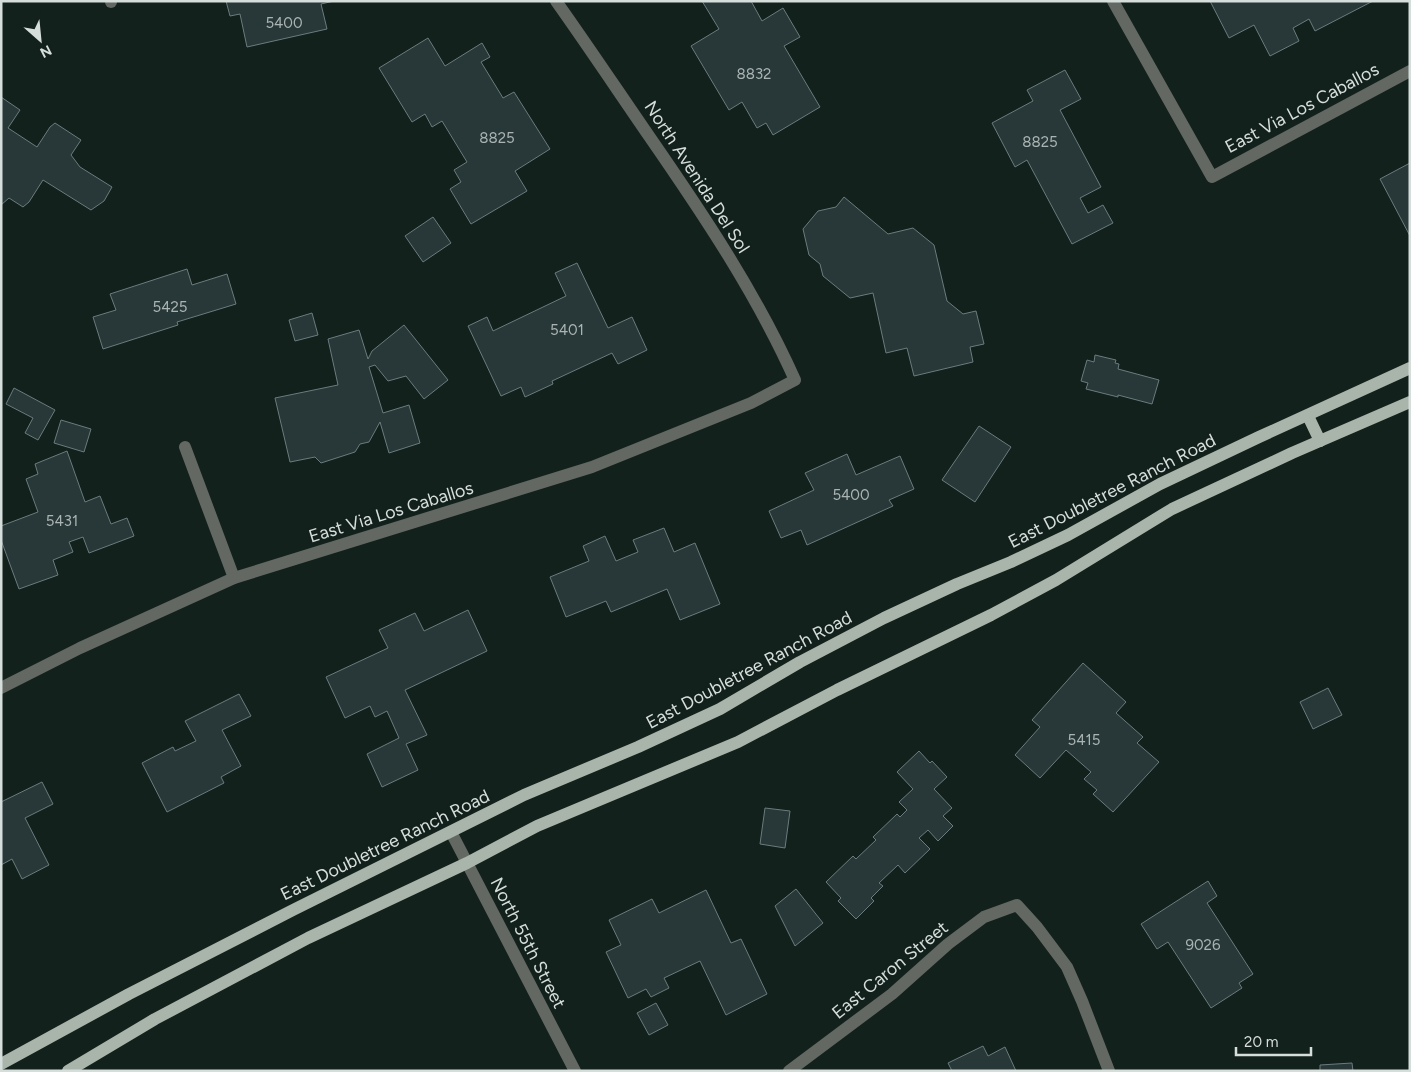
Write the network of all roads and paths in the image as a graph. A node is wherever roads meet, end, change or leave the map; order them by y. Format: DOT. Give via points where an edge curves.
graph roads {
  1 [pos="556,1"];
  2 [pos="1113,1"];
  3 [pos="1410,71"];
  4 [pos="1410,368"];
  5 [pos="795,380"];
  6 [pos="1410,402"];
  7 [pos="1308,416"];
  8 [pos="1320,441"];
  9 [pos="185,447"];
  10 [pos="234,578"];
  11 [pos="1,688"];
  12 [pos="451,832"];
  13 [pos="467,863"];
  14 [pos="1,1064"];
  15 [pos="68,1071"];
  16 [pos="575,1071"];
  17 [pos="789,1071"];
  18 [pos="1109,1071"];
  1 -- 5 [label="street, North Avenida Del Sol" via="722,243 777,340"];
  2 -- 3 [label="street, East Via Los Caballos" via="1212,177"];
  4 -- 7 [label="main road, East Doubletree Ranch Road"];
  5 -- 10 [label="street, East Via Los Caballos" via="751,403 592,467"];
  6 -- 8 [label="main road"];
  7 -- 8 [label="main road"];
  7 -- 12 [label="main road, East Doubletree Ranch Road" via="1160,484 1012,562 884,618 720,709 524,795"];
  8 -- 13 [label="main road" via="1172,509 1016,602 738,742 537,826"];
  9 -- 10 [label="street"];
  10 -- 11 [label="street, East Via Los Caballos"];
  12 -- 13 [label="street, North 55th Street"];
  12 -- 14 [label="main road, East Doubletree Ranch Road" via="276,918"];
  13 -- 15 [label="main road" via="308,938 156,1019"];
  13 -- 16 [label="street, North 55th Street"];
  17 -- 18 [label="street, East Caron Street" via="892,994 948,944 984,918 1017,905 1067,967"];
}
